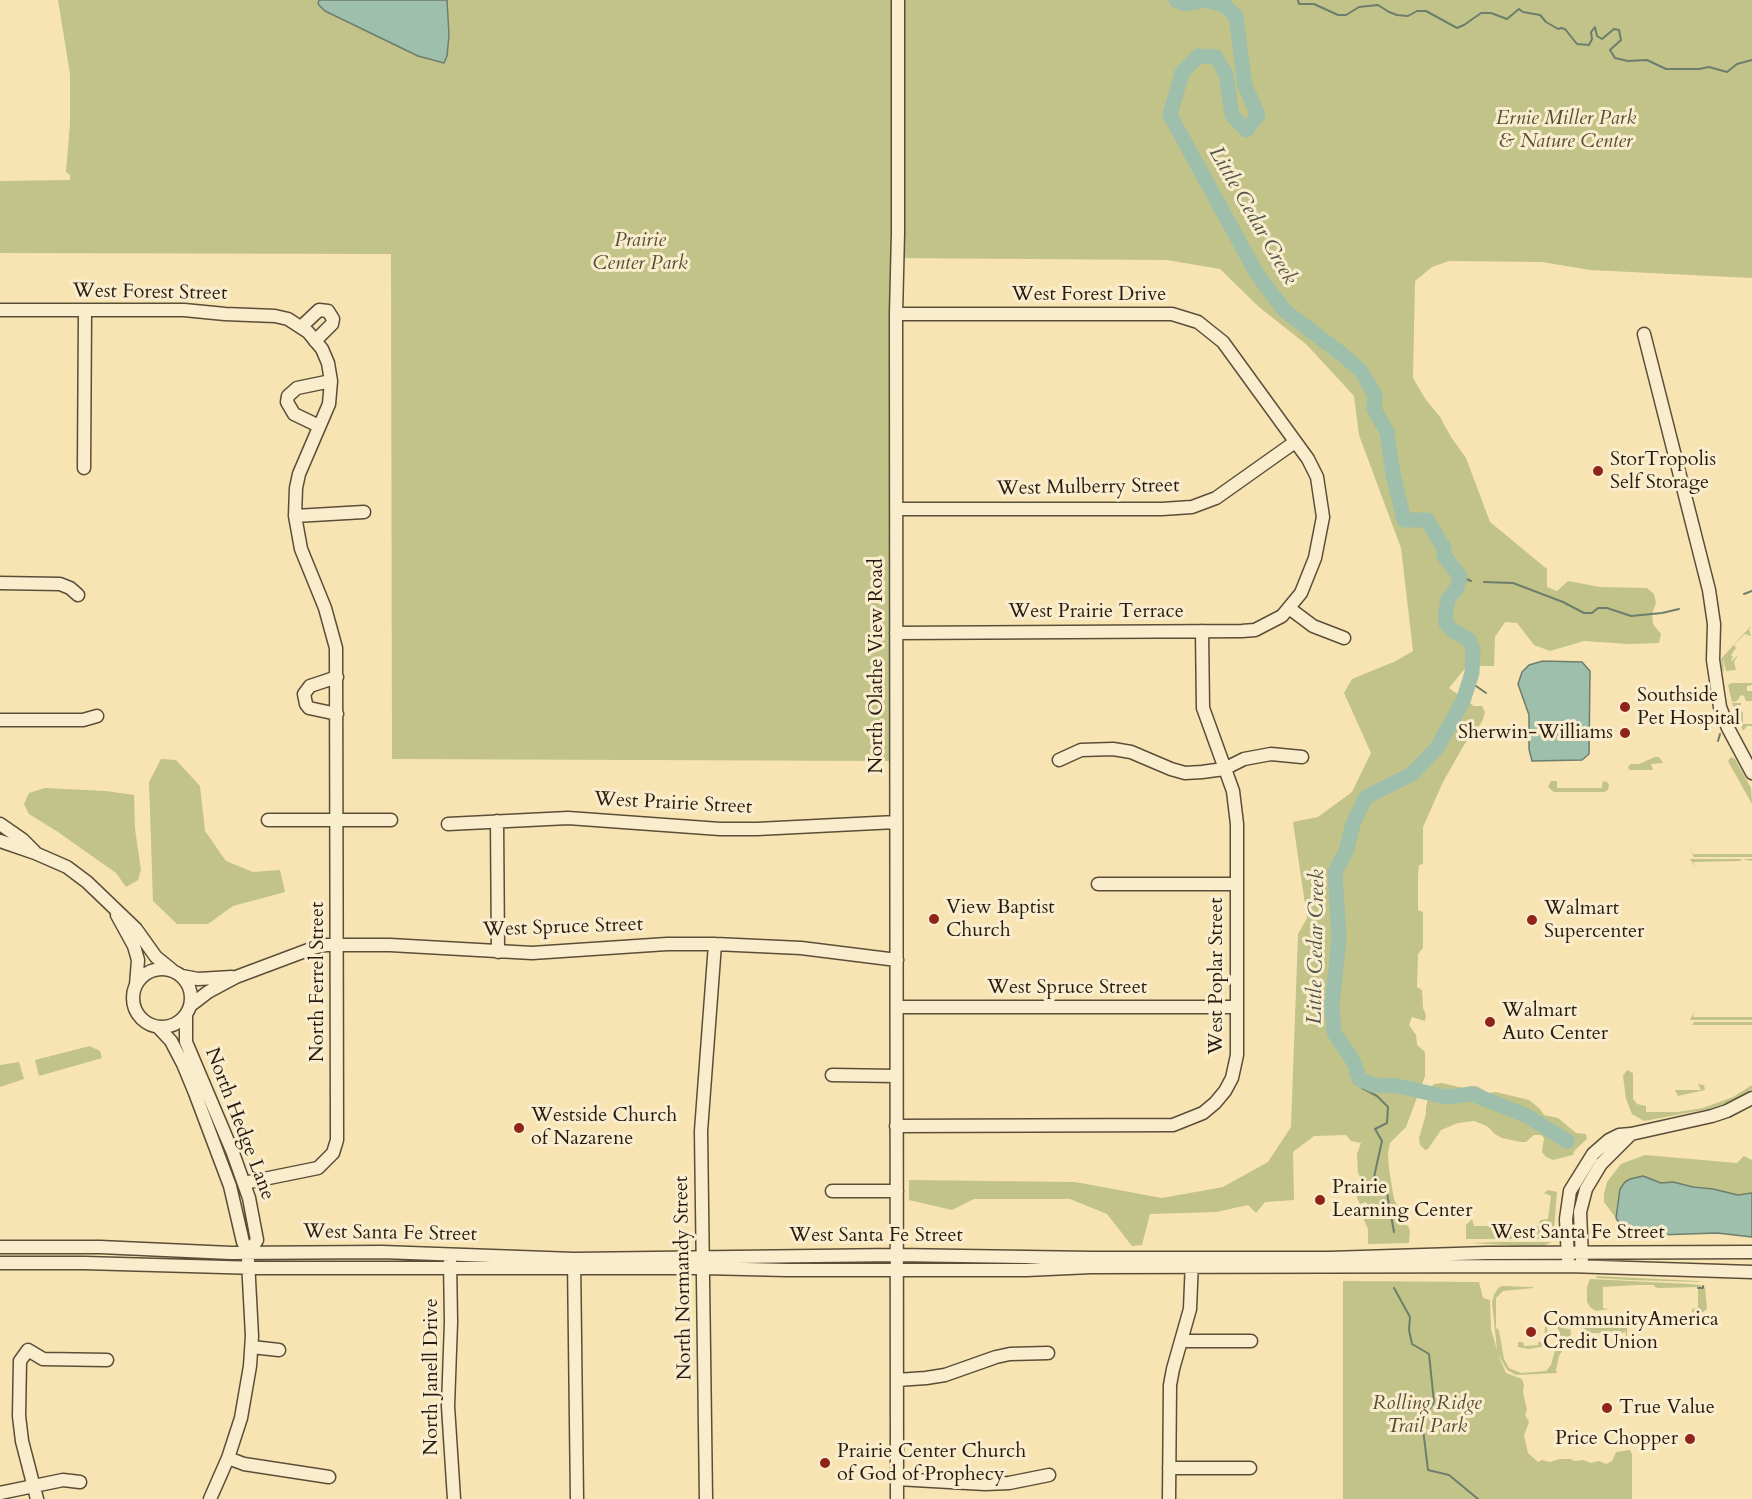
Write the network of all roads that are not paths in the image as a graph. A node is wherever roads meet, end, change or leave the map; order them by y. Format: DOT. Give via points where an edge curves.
graph roads {
  1 [pos="898,0"];
  2 [pos="0,310"];
  3 [pos="85,311"];
  4 [pos="896,314"];
  5 [pos="299,326"];
  6 [pos="1644,334"];
  7 [pos="315,340"];
  8 [pos="331,381"];
  9 [pos="319,426"];
  10 [pos="1295,442"];
  11 [pos="84,468"];
  12 [pos="897,509"];
  13 [pos="364,512"];
  14 [pos="295,516"];
  15 [pos="0,583"];
  16 [pos="78,595"];
  17 [pos="1289,608"];
  18 [pos="1202,631"];
  19 [pos="896,633"];
  20 [pos="1344,638"];
  21 [pos="337,677"];
  22 [pos="337,714"];
  23 [pos="97,716"];
  24 [pos="0,720"];
  25 [pos="1302,757"];
  26 [pos="1059,760"];
  27 [pos="1224,768"];
  28 [pos="1752,773"];
  29 [pos="268,820"];
  30 [pos="337,820"];
  31 [pos="391,820"];
  32 [pos="497,821"];
  33 [pos="896,822"];
  34 [pos="0,824"];
  35 [pos="448,824"];
  36 [pos="0,841"];
  37 [pos="35,853"];
  38 [pos="1098,884"];
  39 [pos="1237,884"];
  40 [pos="116,911"];
  41 [pos="715,944"];
  42 [pos="338,945"];
  43 [pos="498,952"];
  44 [pos="897,960"];
  45 [pos="177,973"];
  46 [pos="236,977"];
  47 [pos="136,986"];
  48 [pos="897,1007"];
  49 [pos="1237,1007"];
  50 [pos="188,1010"];
  51 [pos="158,1027"];
  52 [pos="832,1075"];
  53 [pos="896,1076"];
  54 [pos="1752,1098"];
  55 [pos="897,1126"];
  56 [pos="1631,1134"];
  57 [pos="244,1183"];
  58 [pos="832,1191"];
  59 [pos="897,1191"];
  60 [pos="0,1247"];
  61 [pos="249,1252"];
  62 [pos="1567,1252"];
  63 [pos="1582,1252"];
  64 [pos="1752,1252"];
  65 [pos="450,1255"];
  66 [pos="896,1255"];
  67 [pos="0,1263"];
  68 [pos="574,1263"];
  69 [pos="704,1263"];
  70 [pos="1192,1263"];
  71 [pos="1576,1267"];
  72 [pos="247,1268"];
  73 [pos="450,1268"];
  74 [pos="896,1270"];
  75 [pos="1752,1272"];
  76 [pos="1181,1341"];
  77 [pos="1251,1341"];
  78 [pos="252,1347"];
  79 [pos="279,1350"];
  80 [pos="1048,1353"];
  81 [pos="107,1360"];
  82 [pos="897,1380"];
  83 [pos="228,1458"];
  84 [pos="1169,1468"];
  85 [pos="1250,1468"];
  86 [pos="1048,1475"];
  87 [pos="329,1477"];
  88 [pos="897,1479"];
  89 [pos="80,1482"];
  90 [pos="34,1486"];
  91 [pos="0,1493"];
  92 [pos="37,1499"];
  93 [pos="210,1499"];
  94 [pos="454,1499"];
  95 [pos="577,1499"];
  96 [pos="706,1499"];
  97 [pos="897,1499"];
  98 [pos="1169,1499"];
  1 -- 4 [label="street, North Olathe View Road"];
  2 -- 3 [label="street, West Forest Street"];
  3 -- 5 [label="street, West Forest Street" via="263,314"];
  3 -- 11 [label="street"];
  4 -- 10 [label="street, West Forest Drive" via="1172,314 1186,318 1198,322 1223,342"];
  4 -- 12 [label="street, North Olathe View Road"];
  5 -- 7 [label="street, North Ferrel Street"];
  5 -- 7 [label="street" via="319,310 328,310 332,324"];
  6 -- 28 [label="street" via="1709,590 1720,707"];
  7 -- 8 [label="street, North Ferrel Street" via="328,363"];
  8 -- 9 [label="street, North Ferrel Street" via="329,404"];
  8 -- 9 [label="street" via="297,388 288,396 294,414"];
  9 -- 14 [label="street, North Ferrel Street" via="299,474"];
  10 -- 12 [label="street, West Mulberry Street" via="1224,494 1192,507"];
  10 -- 17 [label="street, West Prairie Terrace" via="1317,477 1323,517 1306,582"];
  12 -- 19 [label="street, North Olathe View Road"];
  13 -- 14 [label="street"];
  14 -- 21 [label="street, North Ferrel Street" via="301,549 332,628"];
  15 -- 16 [label="street" via="60,584"];
  17 -- 18 [label="street, West Prairie Terrace" via="1255,630"];
  17 -- 20 [label="street" via="1313,626"];
  18 -- 19 [label="street, West Prairie Terrace"];
  18 -- 27 [label="street, West Poplar Street" via="1203,708"];
  19 -- 33 [label="street, North Olathe View Road"];
  21 -- 22 [label="street, North Ferrel Street"];
  21 -- 22 [label="street" via="310,686 304,700 309,708"];
  22 -- 30 [label="street, North Ferrel Street"];
  23 -- 24 [label="street" via="83,720"];
  25 -- 27 [label="street" via="1256,756"];
  26 -- 27 [label="street" via="1081,750 1113,749 1185,773"];
  27 -- 39 [label="street, West Poplar Street" via="1236,813"];
  29 -- 30 [label="street"];
  30 -- 31 [label="street"];
  30 -- 42 [label="street, North Ferrel Street"];
  32 -- 33 [label="street, West Prairie Street" via="597,819 747,829"];
  32 -- 35 [label="street, West Prairie Street"];
  32 -- 43 [label="street"];
  33 -- 44 [label="street, North Olathe View Road"];
  34 -- 37 [label="street"];
  36 -- 37 [label="street"];
  37 -- 40 [label="street" via="67,867"];
  38 -- 39 [label="street"];
  39 -- 49 [label="street, West Poplar Street"];
  40 -- 45 [label="street" via="136,929 156,957"];
  40 -- 47 [label="street" via="138,960"];
  41 -- 43 [label="street, West Spruce Street"];
  41 -- 44 [label="street, West Spruce Street" via="801,948"];
  41 -- 69 [label="street, North Normandy Street" via="701,1131"];
  42 -- 43 [label="street, West Spruce Street"];
  42 -- 46 [label="street, West Spruce Street" via="316,947"];
  42 -- 57 [label="street, North Ferrel Street" via="337,1140 333,1153 318,1168"];
  44 -- 48 [label="street, North Olathe View Road"];
  45 -- 46 [label="street, West Spruce Street" via="198,979"];
  45 -- 47 [label="street" via="155,969"];
  45 -- 50 [label="street" via="190,989"];
  46 -- 50 [label="street, West Spruce Street" via="208,992"];
  47 -- 51 [label="street" via="133,996 138,1014"];
  48 -- 49 [label="street, West Spruce Street"];
  48 -- 53 [label="street, North Olathe View Road"];
  49 -- 55 [label="street, West Poplar Street" via="1237,1055 1232,1078 1209,1108 1181,1123"];
  50 -- 51 [label="street" via="174,1025"];
  50 -- 57 [label="street, North Hedge Lane" via="186,1042"];
  51 -- 61 [label="street, North Hedge Lane" via="171,1041 195,1093 230,1186"];
  52 -- 53 [label="street"];
  53 -- 55 [label="street, North Olathe View Road"];
  54 -- 56 [label="street" via="1712,1116"];
  55 -- 59 [label="street, North Olathe View Road"];
  56 -- 62 [label="street" via="1609,1140 1593,1154 1570,1191"];
  56 -- 63 [label="street" via="1601,1164 1586,1189 1580,1212"];
  57 -- 61 [label="street, North Hedge Lane" via="257,1240"];
  58 -- 59 [label="street"];
  59 -- 66 [label="street, North Olathe View Road"];
  60 -- 61 [label="street, West Santa Fe Street"];
  61 -- 65 [label="street, West Santa Fe Street"];
  61 -- 72 [label="street"];
  62 -- 63 [label="street, West Santa Fe Street"];
  62 -- 70 [label="street, West Santa Fe Street"];
  62 -- 71 [label="street"];
  63 -- 64 [label="street, West Santa Fe Street"];
  63 -- 71 [label="street"];
  65 -- 68 [label="street, West Santa Fe Street"];
  65 -- 73 [label="street, North Janell Drive"];
  66 -- 69 [label="street, West Santa Fe Street"];
  66 -- 70 [label="street, West Santa Fe Street"];
  66 -- 74 [label="street, North Olathe View Road"];
  67 -- 72 [label="street, West Santa Fe Street"];
  68 -- 69 [label="street, West Santa Fe Street"];
  68 -- 73 [label="street, West Santa Fe Street"];
  68 -- 95 [label="street"];
  69 -- 74 [label="street, West Santa Fe Street" via="787,1270"];
  69 -- 96 [label="street, North Normandy Street"];
  70 -- 71 [label="street, West Santa Fe Street"];
  70 -- 74 [label="street, West Santa Fe Street"];
  70 -- 76 [label="street" via="1190,1309"];
  71 -- 75 [label="street, West Santa Fe Street"];
  72 -- 73 [label="street, West Santa Fe Street"];
  72 -- 78 [label="street"];
  73 -- 94 [label="street, North Janell Drive" via="448,1406"];
  74 -- 82 [label="street, North Olathe View Road"];
  76 -- 77 [label="street"];
  76 -- 84 [label="street" via="1170,1385"];
  78 -- 79 [label="street"];
  78 -- 83 [label="street" via="241,1418"];
  80 -- 82 [label="street" via="1010,1354 945,1375"];
  81 -- 90 [label="street" via="43,1359 28,1350 20,1361 22,1441"];
  82 -- 88 [label="street, North Olathe View Road"];
  83 -- 87 [label="street"];
  83 -- 93 [label="street"];
  84 -- 85 [label="street"];
  84 -- 98 [label="street"];
  86 -- 88 [label="street" via="985,1484"];
  88 -- 97 [label="street, North Olathe View Road"];
  89 -- 90 [label="street" via="63,1480"];
  90 -- 91 [label="street"];
  90 -- 92 [label="street"];
}
